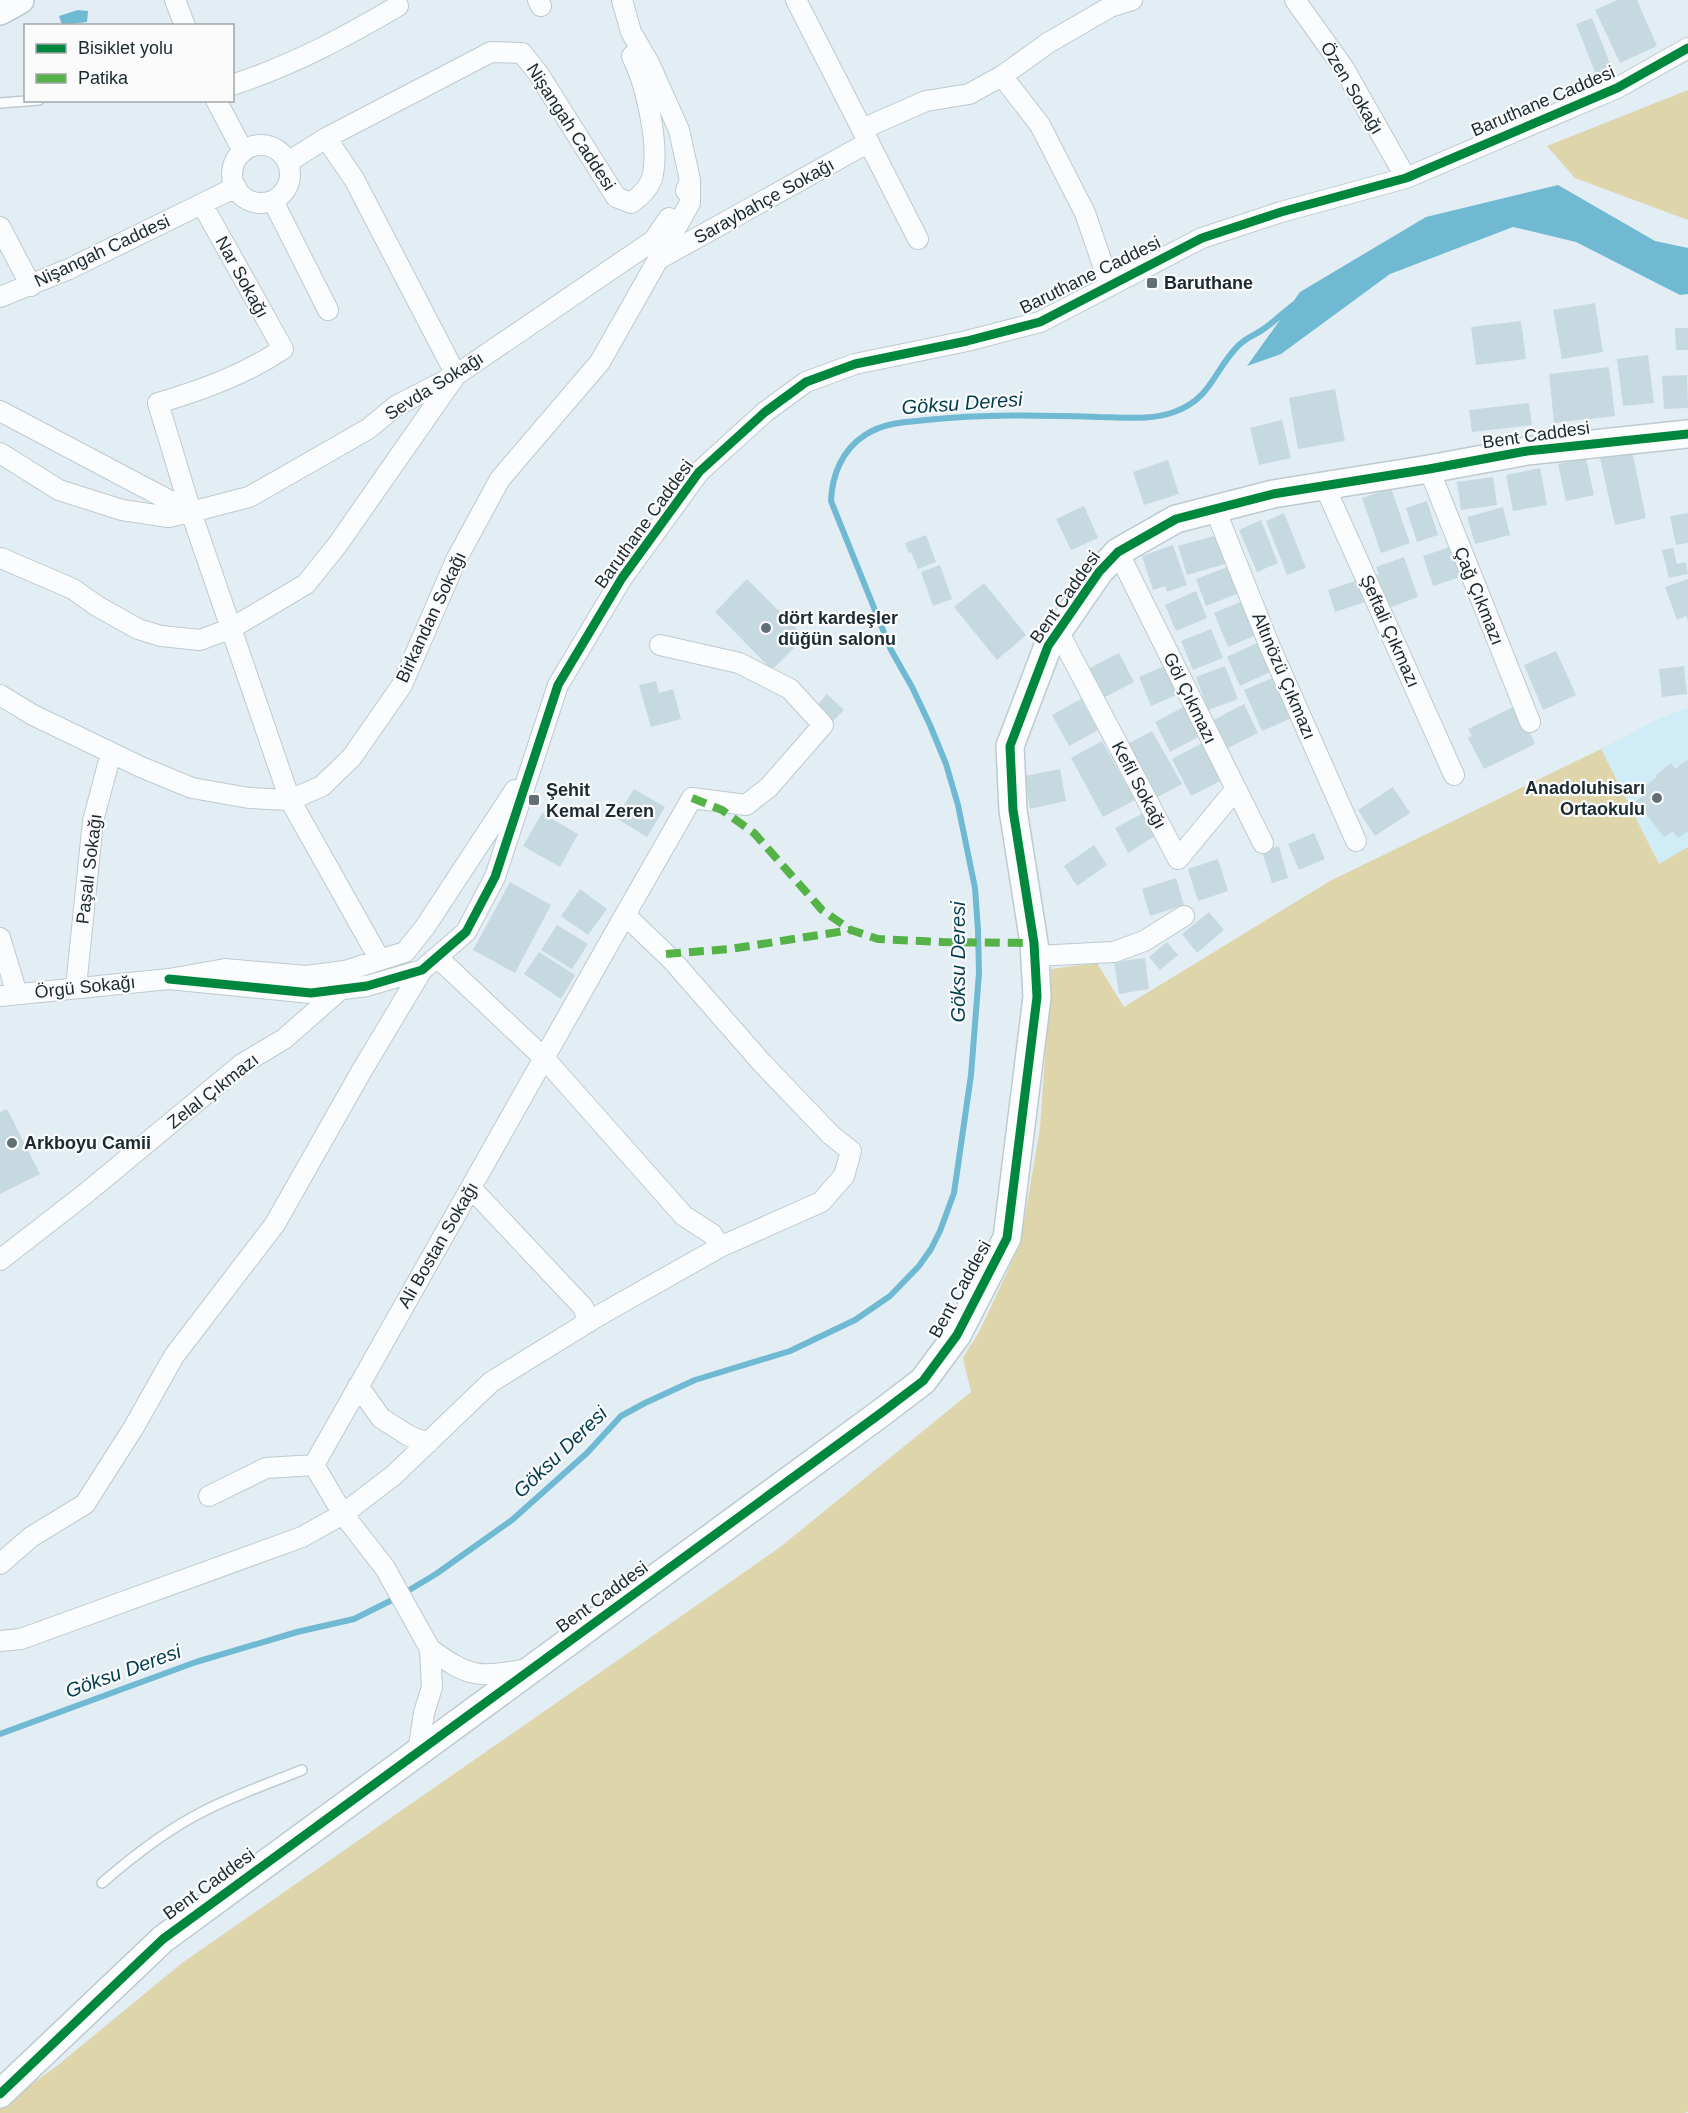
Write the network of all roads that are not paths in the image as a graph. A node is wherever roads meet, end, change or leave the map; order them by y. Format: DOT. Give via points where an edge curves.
graph roads {
  1 [pos="20,0"];
  2 [pos="175,0"];
  3 [pos="1132,0"];
  4 [pos="1295,0"];
  5 [pos="622,1"];
  6 [pos="799,1"];
  7 [pos="398,6"];
  8 [pos="0,11"];
  9 [pos="184,24"];
  10 [pos="1688,48"];
  11 [pos="1002,76"];
  12 [pos="234,84"];
  13 [pos="24,101"];
  14 [pos="217,102"];
  15 [pos="0,103"];
  16 [pos="865,136"];
  17 [pos="326,138"];
  18 [pos="243,151"];
  19 [pos="288,162"];
  20 [pos="1406,178"];
  21 [pos="690,180"];
  22 [pos="236,187"];
  23 [pos="273,201"];
  24 [pos="202,204"];
  25 [pos="0,227"];
  26 [pos="918,239"];
  27 [pos="659,259"];
  28 [pos="31,286"];
  29 [pos="1110,286"];
  30 [pos="0,297"];
  31 [pos="328,310"];
  32 [pos="456,375"];
  33 [pos="0,411"];
  34 [pos="1688,434"];
  35 [pos="0,453"];
  36 [pos="1429,470"];
  37 [pos="1325,487"];
  38 [pos="1215,509"];
  39 [pos="190,512"];
  40 [pos="1118,552"];
  41 [pos="1,558"];
  42 [pos="232,628"];
  43 [pos="1058,631"];
  44 [pos="660,645"];
  45 [pos="0,695"];
  46 [pos="1530,722"];
  47 [pos="111,753"];
  48 [pos="533,762"];
  49 [pos="1454,776"];
  50 [pos="1236,789"];
  51 [pos="290,800"];
  52 [pos="1356,841"];
  53 [pos="1263,843"];
  54 [pos="625,915"];
  55 [pos="1184,916"];
  56 [pos="0,938"];
  57 [pos="1035,956"];
  58 [pos="380,960"];
  59 [pos="430,963"];
  60 [pos="170,978"];
  61 [pos="76,987"];
  62 [pos="341,989"];
  63 [pos="9,995"];
  64 [pos="544,1058"];
  65 [pos="471,1188"];
  66 [pos="720,1247"];
  67 [pos="0,1260"];
  68 [pos="589,1322"];
  69 [pos="358,1386"];
  70 [pos="428,1443"];
  71 [pos="314,1465"];
  72 [pos="209,1496"];
  73 [pos="343,1514"];
  74 [pos="0,1564"];
  75 [pos="0,1641"];
  76 [pos="430,1649"];
  77 [pos="533,1668"];
  78 [pos="418,1752"];
  79 [pos="302,1770"];
  80 [pos="102,1884"];
  81 [pos="0,2094"];
  1 -- 8 [label="street"];
  2 -- 9 [label="street"];
  3 -- 11 [label="street, Saraybahçe Sokağı" via="1048,43"];
  4 -- 20 [label="street, Özen Sokağı" via="1343,67"];
  5 -- 17 [label="street, Nişangah Caddesi" via="623,31 648,105 654,152 653,176 642,196 632,203 616,197 522,53 491,52"];
  5 -- 21 [label="street" via="631,32 679,130"];
  6 -- 16 [label="street"];
  7 -- 12 [label="street" via="334,43"];
  10 -- 20 [label="street, Baruthane Caddesi" via="1617,88"];
  11 -- 16 [label="street, Saraybahçe Sokağı" via="969,94 926,100"];
  11 -- 29 [label="street" via="1040,125 1085,213"];
  13 -- 15 [label="lane"];
  14 -- 18 [label="street"];
  16 -- 26 [label="street"];
  16 -- 27 [label="street, Saraybahçe Sokağı"];
  17 -- 19 [label="street, Nişangah Caddesi"];
  17 -- 32 [label="street" via="354,179"];
  18 -- 19 [label="street" via="263,144 276,148"];
  18 -- 22 [label="street" via="232,171"];
  19 -- 23 [label="street" via="289,185"];
  20 -- 29 [label="street, Baruthane Caddesi" via="1202,238"];
  21 -- 27 [label="street, Birkandan Sokağı" via="690,203"];
  21 -- 32 [label="street, Sevda Sokaḡı" via="654,240"];
  22 -- 23 [label="street" via="248,201"];
  22 -- 24 [label="street, Nişangah Caddesi"];
  23 -- 31 [label="street"];
  24 -- 28 [label="street, Nişangah Caddesi"];
  24 -- 39 [label="street, Nar Sokağı" via="283,350 259,365 158,403"];
  25 -- 28 [label="street"];
  27 -- 51 [label="street, Birkandan Sokağı" via="600,362 500,479 456,560 402,685 352,757 322,786"];
  28 -- 30 [label="street, Nişangah Caddesi"];
  29 -- 48 [label="street, Baruthane Caddesi" via="1040,322 855,364 806,382 765,412 699,472 622,578 558,685"];
  32 -- 39 [label="street, Sevda Sokaḡı" via="396,406 368,429 249,497"];
  32 -- 42 [label="street" via="306,584"];
  33 -- 39 [label="street"];
  34 -- 36 [label="street, Bent Caddesi" via="1527,451"];
  35 -- 39 [label="street, Sevda Sokaḡı" via="58,490 122,510 170,517"];
  36 -- 37 [label="street, Bent Caddesi"];
  36 -- 46 [label="street, Çağ Çıkmazı"];
  37 -- 38 [label="street, Bent Caddesi" via="1273,494"];
  37 -- 49 [label="street, Şeftali Çıkmazı"];
  38 -- 40 [label="street, Bent Caddesi" via="1176,519"];
  38 -- 52 [label="street, Altınözü Çıkmazı" via="1270,647"];
  39 -- 42 [label="street"];
  40 -- 43 [label="street, Bent Caddesi" via="1099,572"];
  40 -- 50 [label="street, Göl Çıkmazı"];
  41 -- 42 [label="street" via="74,590 138,628 161,636 200,640"];
  42 -- 51 [label="street"];
  43 -- 50 [label="street, Kefil Sokağı" via="1178,859"];
  43 -- 57 [label="street, Bent Caddesi" via="1048,645 1010,746 1013,810"];
  44 -- 54 [label="street, Ali Bostan Sokağı" via="739,663 790,689 823,725 769,787 746,805 692,798"];
  45 -- 47 [label="street, Birkandan Sokağı"];
  47 -- 51 [label="street, Birkandan Sokağı" via="192,788"];
  47 -- 61 [label="street, Paşalı Sokağı" via="93,821"];
  48 -- 58 [label="street" via="425,927 405,952"];
  48 -- 59 [label="street" via="495,877 466,932"];
  50 -- 53 [label="street, Göl Çıkmazı"];
  51 -- 58 [label="street"];
  54 -- 64 [label="street, Ali Bostan Sokağı"];
  54 -- 66 [label="street" via="672,960 831,1135 851,1151 844,1176 820,1202"];
  55 -- 57 [label="street" via="1144,941 1114,952"];
  56 -- 63 [label="street"];
  57 -- 77 [label="street, Bent Caddesi" via="1037,997 1007,1238 957,1335 923,1381"];
  58 -- 60 [label="street" via="345,971 306,976 225,969"];
  59 -- 62 [label="street" via="367,986"];
  59 -- 64 [label="street"];
  59 -- 74 [label="street" via="275,1224 174,1356 85,1504 31,1536"];
  60 -- 61 [label="street, Örgü Sokağı"];
  60 -- 62 [label="street" via="311,993"];
  61 -- 63 [label="street, Örgü Sokağı"];
  62 -- 67 [label="street, Zelal Çıkmazı" via="284,1039 242,1064"];
  64 -- 65 [label="street, Ali Bostan Sokağı"];
  64 -- 66 [label="street" via="684,1216 712,1234"];
  65 -- 68 [label="street" via="583,1307"];
  65 -- 69 [label="street, Ali Bostan Sokağı"];
  66 -- 68 [label="street"];
  68 -- 70 [label="street" via="491,1382"];
  69 -- 70 [label="street" via="381,1418"];
  69 -- 71 [label="street, Ali Bostan Sokağı"];
  70 -- 73 [label="street"];
  71 -- 72 [label="street" via="266,1468"];
  71 -- 73 [label="street"];
  73 -- 75 [label="street" via="302,1537 21,1639"];
  73 -- 76 [label="street" via="385,1568"];
  76 -- 77 [label="street" via="456,1668 477,1674"];
  76 -- 78 [label="street" via="432,1687"];
  77 -- 78 [label="street, Bent Caddesi"];
  78 -- 81 [label="street, Bent Caddesi" via="163,1939"];
  79 -- 80 [label="lane" via="205,1810 142,1850"];
}
